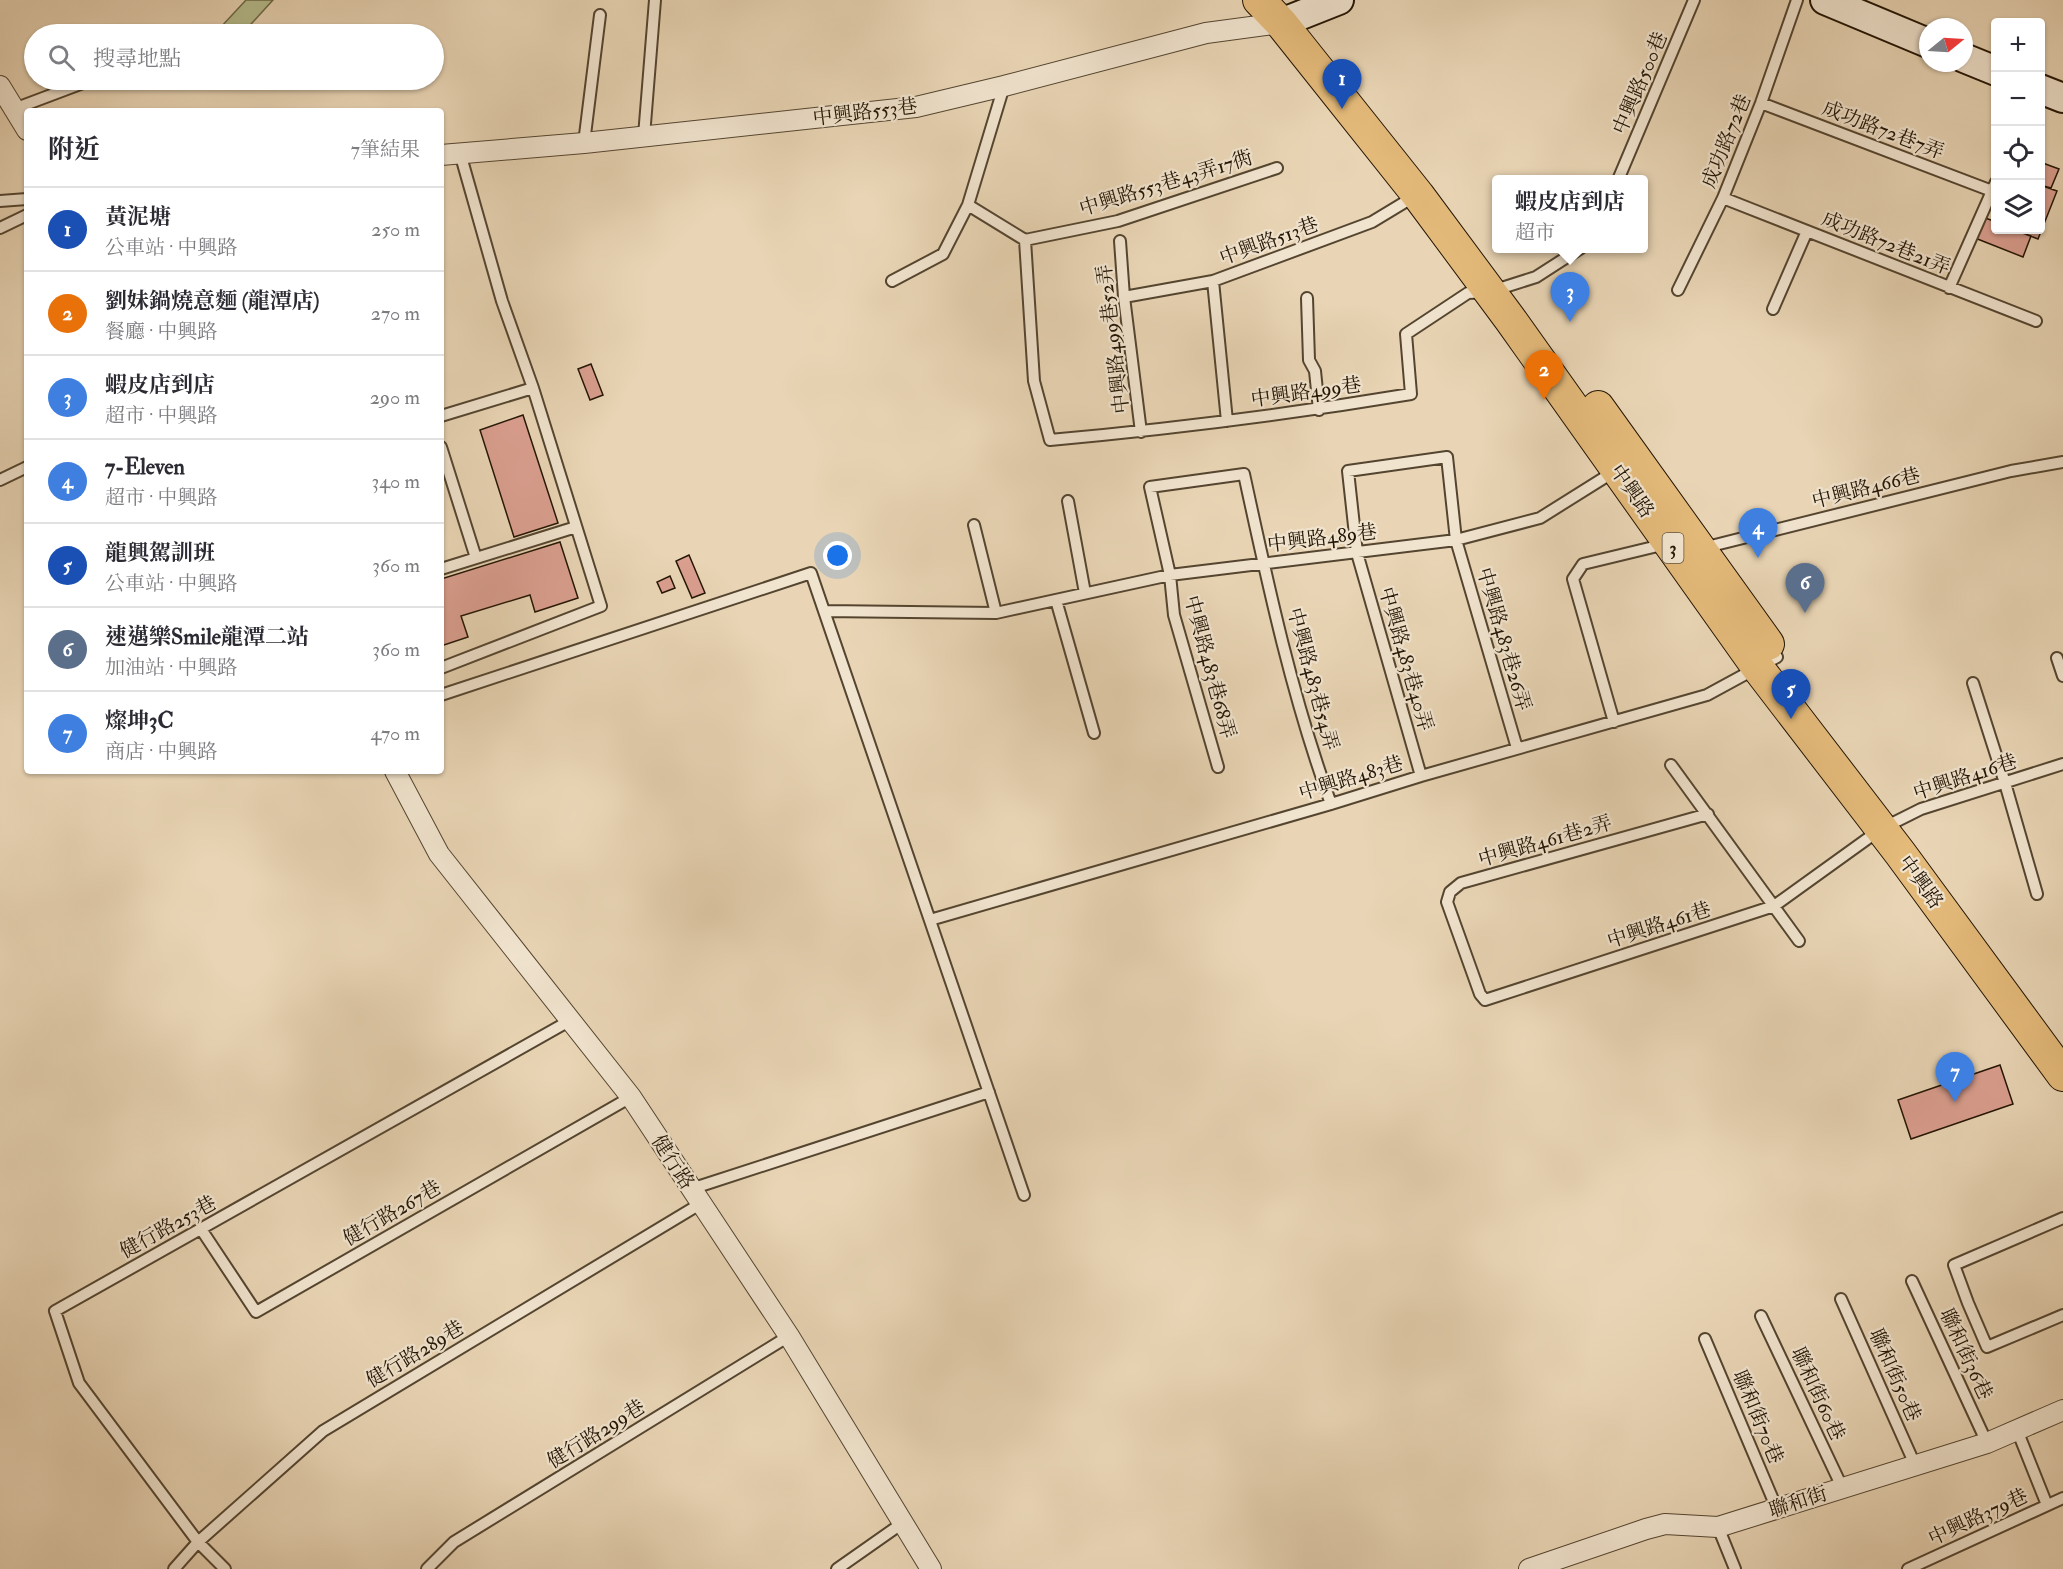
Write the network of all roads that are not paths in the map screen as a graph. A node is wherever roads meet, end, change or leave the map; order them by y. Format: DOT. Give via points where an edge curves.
graph roads {
  1 [pos="654,0"];
  2 [pos="1259,0"];
  3 [pos="1339,0"];
  4 [pos="1694,0"];
  5 [pos="1797,0"];
  6 [pos="1825,0"];
  7 [pos="1287,13"];
  8 [pos="600,15"];
  9 [pos="1919,39"];
  10 [pos="1973,61"];
  11 [pos="1991,68"];
  12 [pos="0,86"];
  13 [pos="1004,86"];
  14 [pos="64,90"];
  15 [pos="2045,91"];
  16 [pos="2063,98"];
  17 [pos="1761,103"];
  18 [pos="14,109"];
  19 [pos="24,125"];
  20 [pos="644,136"];
  21 [pos="584,143"];
  22 [pos="450,154"];
  23 [pos="1277,168"];
  24 [pos="1620,175"];
  25 [pos="1991,185"];
  26 [pos="1991,193"];
  27 [pos="1418,195"];
  28 [pos="1724,198"];
  29 [pos="24,199"];
  30 [pos="0,201"];
  31 [pos="968,206"];
  32 [pos="24,216"];
  33 [pos="0,228"];
  34 [pos="1807,231"];
  35 [pos="1025,240"];
  36 [pos="1120,241"];
  37 [pos="1575,253"];
  38 [pos="892,281"];
  39 [pos="1213,281"];
  40 [pos="1949,288"];
  41 [pos="1498,289"];
  42 [pos="1678,290"];
  43 [pos="1124,297"];
  44 [pos="1307,298"];
  45 [pos="1773,309"];
  46 [pos="2036,321"];
  47 [pos="533,388"];
  48 [pos="1319,410"];
  49 [pos="444,415"];
  50 [pos="1227,421"];
  51 [pos="1142,432"];
  52 [pos="444,457"];
  53 [pos="2063,462"];
  54 [pos="1626,463"];
  55 [pos="1389,466"];
  56 [pos="24,468"];
  57 [pos="1200,479"];
  58 [pos="0,480"];
  59 [pos="1068,501"];
  60 [pos="974,525"];
  61 [pos="576,527"];
  62 [pos="1456,540"];
  63 [pos="1684,550"];
  64 [pos="1358,553"];
  65 [pos="476,558"];
  66 [pos="1263,563"];
  67 [pos="444,568"];
  68 [pos="1170,575"];
  69 [pos="1085,593"];
  70 [pos="1056,600"];
  71 [pos="824,611"];
  72 [pos="996,613"];
  73 [pos="2057,658"];
  74 [pos="1768,662"];
  75 [pos="444,667"];
  76 [pos="2063,676"];
  77 [pos="1973,683"];
  78 [pos="444,694"];
  79 [pos="1614,722"];
  80 [pos="1094,733"];
  81 [pos="1517,748"];
  82 [pos="2063,764"];
  83 [pos="1671,765"];
  84 [pos="1218,767"];
  85 [pos="397,774"];
  86 [pos="1421,776"];
  87 [pos="2005,783"];
  88 [pos="1331,804"];
  89 [pos="1708,814"];
  90 [pos="1890,824"];
  91 [pos="2037,894"];
  92 [pos="1774,906"];
  93 [pos="930,920"];
  94 [pos="1799,940"];
  95 [pos="1464,947"];
  96 [pos="571,1020"];
  97 [pos="2063,1043"];
  98 [pos="2063,1075"];
  99 [pos="989,1092"];
  100 [pos="631,1097"];
  101 [pos="1024,1195"];
  102 [pos="696,1197"];
  103 [pos="2063,1218"];
  104 [pos="201,1230"];
  105 [pos="1912,1281"];
  106 [pos="1841,1299"];
  107 [pos="2063,1315"];
  108 [pos="1761,1316"];
  109 [pos="789,1336"];
  110 [pos="1705,1339"];
  111 [pos="2063,1410"];
  112 [pos="2017,1430"];
  113 [pos="1987,1443"];
  114 [pos="1916,1467"];
  115 [pos="1842,1487"];
  116 [pos="2063,1498"];
  117 [pos="2047,1505"];
  118 [pos="1777,1509"];
  119 [pos="904,1522"];
  120 [pos="1718,1527"];
  121 [pos="198,1542"];
  122 [pos="174,1569"];
  123 [pos="225,1569"];
  124 [pos="427,1569"];
  125 [pos="837,1569"];
  126 [pos="930,1569"];
  127 [pos="1529,1569"];
  128 [pos="1735,1569"];
  129 [pos="1908,1569"];
  1 -- 20 [label="lane"];
  2 -- 7 [label="main road, 中興路 / 3"];
  3 -- 7 [label="street"];
  4 -- 24 [label="lane, 中興路500巷"];
  5 -- 17 [label="lane, 成功路72巷"];
  6 -- 9 [label="street"];
  7 -- 13 [label="street, 中興路553巷"];
  7 -- 27 [label="main road, 中興路 / 3"];
  7 -- 41 [label="main road, 中興路 / 3" via="1395,132"];
  8 -- 21 [label="lane"];
  10 -- 11 [label="street"];
  12 -- 18 [label="street"];
  13 -- 20 [label="street, 中興路553巷" via="916,107"];
  13 -- 31 [label="lane"];
  14 -- 18 [label="lane"];
  15 -- 16 [label="street"];
  17 -- 25 [label="lane, 成功路72巷7弄"];
  17 -- 28 [label="lane, 成功路72巷"];
  18 -- 19 [label="street"];
  20 -- 21 [label="street, 中興路553巷"];
  21 -- 22 [label="street, 中興路553巷"];
  22 -- 47 [label="lane"];
  23 -- 35 [label="lane, 中興路553巷43弄17衖" via="1118,221"];
  26 -- 40 [label="lane"];
  27 -- 39 [label="lane, 中興路513巷" via="1372,222"];
  27 -- 41 [label="main road, 中興路 / 3"];
  28 -- 34 [label="lane, 成功路72巷21弄"];
  28 -- 42 [label="lane, 成功路72巷"];
  29 -- 30 [label="lane"];
  31 -- 35 [label="lane"];
  31 -- 38 [label="lane" via="943,254"];
  32 -- 33 [label="lane"];
  34 -- 40 [label="lane, 成功路72巷21弄"];
  34 -- 45 [label="lane"];
  35 -- 51 [label="lane, 中興路499巷" via="1034,381 1050,440"];
  36 -- 43 [label="lane, 中興路499巷52弄"];
  37 -- 41 [label="lane" via="1536,277"];
  39 -- 43 [label="lane, 中興路513巷"];
  39 -- 50 [label="lane"];
  40 -- 46 [label="lane, 成功路72巷21弄"];
  41 -- 48 [label="lane, 中興路499巷" via="1468,293 1406,334 1411,394"];
  41 -- 54 [label="main road, 中興路 / 3"];
  43 -- 51 [label="lane, 中興路499巷52弄"];
  44 -- 48 [label="lane" via="1309,360 1315,371"];
  47 -- 49 [label="lane"];
  47 -- 61 [label="lane"];
  48 -- 50 [label="lane, 中興路499巷"];
  50 -- 51 [label="lane, 中興路499巷"];
  52 -- 65 [label="lane"];
  53 -- 63 [label="lane, 中興路466巷"];
  54 -- 62 [label="lane, 中興路489巷" via="1540,518"];
  54 -- 63 [label="main road, 中興路 / 3"];
  55 -- 62 [label="lane, 中興路483巷26弄" via="1447,458"];
  55 -- 64 [label="lane, 中興路483巷40弄" via="1348,471"];
  56 -- 58 [label="lane"];
  57 -- 66 [label="lane, 中興路483巷54弄" via="1244,474"];
  57 -- 68 [label="lane, 中興路483巷68弄" via="1150,487"];
  59 -- 69 [label="lane"];
  60 -- 72 [label="lane"];
  61 -- 65 [label="lane"];
  61 -- 75 [label="lane" via="601,606"];
  62 -- 64 [label="lane, 中興路489巷"];
  62 -- 81 [label="lane, 中興路483巷26弄"];
  63 -- 74 [label="main road, 中興路 / 3"];
  63 -- 79 [label="lane, 中興路466巷" via="1583,564 1573,579"];
  64 -- 66 [label="lane, 中興路489巷"];
  64 -- 86 [label="lane, 中興路483巷40弄"];
  65 -- 67 [label="lane"];
  66 -- 68 [label="lane, 中興路489巷"];
  66 -- 88 [label="lane, 中興路483巷54弄" via="1309,743"];
  68 -- 69 [label="lane, 中興路489巷"];
  68 -- 84 [label="lane, 中興路483巷68弄" via="1174,615"];
  69 -- 70 [label="lane, 中興路489巷"];
  70 -- 72 [label="lane, 中興路489巷"];
  70 -- 80 [label="lane"];
  71 -- 72 [label="lane, 中興路489巷"];
  71 -- 78 [label="lane" via="811,573"];
  71 -- 93 [label="lane"];
  73 -- 76 [label="lane"];
  74 -- 79 [label="lane, 中興路483巷" via="1707,695"];
  74 -- 90 [label="main road, 中興路 / 3"];
  77 -- 87 [label="lane"];
  79 -- 81 [label="lane, 中興路483巷"];
  81 -- 86 [label="lane, 中興路483巷"];
  82 -- 87 [label="lane, 中興路416巷"];
  83 -- 89 [label="lane"];
  85 -- 96 [label="street, 健行路" via="439,854"];
  86 -- 88 [label="lane, 中興路483巷"];
  87 -- 90 [label="lane, 中興路416巷" via="1921,809"];
  87 -- 91 [label="lane"];
  88 -- 93 [label="lane, 中興路483巷"];
  89 -- 92 [label="lane"];
  89 -- 95 [label="lane, 中興路461巷2弄" via="1461,883 1450,892 1447,902"];
  90 -- 92 [label="lane, 中興路461巷"];
  90 -- 97 [label="main road, 中興路 / 3"];
  90 -- 98 [label="main road, 中興路 / 3"];
  92 -- 94 [label="lane"];
  92 -- 95 [label="lane, 中興路461巷" via="1485,1000"];
  93 -- 99 [label="lane"];
  96 -- 100 [label="street, 健行路"];
  96 -- 104 [label="lane, 健行路253巷"];
  99 -- 101 [label="lane"];
  99 -- 102 [label="lane, 健行路289巷"];
  100 -- 102 [label="street, 健行路"];
  100 -- 104 [label="lane, 健行路267巷" via="256,1312"];
  102 -- 109 [label="street, 健行路"];
  102 -- 121 [label="lane, 健行路289巷" via="322,1431"];
  103 -- 107 [label="lane" via="1954,1264 1988,1347"];
  104 -- 121 [label="lane, 健行路253巷" via="55,1311 78,1383"];
  105 -- 113 [label="lane, 聯和街36巷"];
  106 -- 114 [label="lane, 聯和街50巷"];
  108 -- 115 [label="lane, 聯和街60巷"];
  109 -- 119 [label="street, 健行路"];
  109 -- 124 [label="lane, 健行路299巷" via="454,1542"];
  110 -- 118 [label="lane, 聯和街70巷"];
  111 -- 112 [label="street, 聯和街"];
  112 -- 113 [label="street, 聯和街"];
  112 -- 117 [label="lane"];
  113 -- 114 [label="street, 聯和街"];
  114 -- 115 [label="street, 聯和街"];
  115 -- 118 [label="street, 聯和街"];
  116 -- 117 [label="lane, 中興路379巷"];
  117 -- 129 [label="lane, 中興路379巷"];
  118 -- 120 [label="street, 聯和街"];
  119 -- 125 [label="lane"];
  119 -- 126 [label="street, 健行路"];
  120 -- 127 [label="street, 聯和街" via="1665,1524"];
  120 -- 128 [label="lane"];
  121 -- 122 [label="lane, 健行路289巷"];
  121 -- 123 [label="lane, 健行路253巷"];
}
